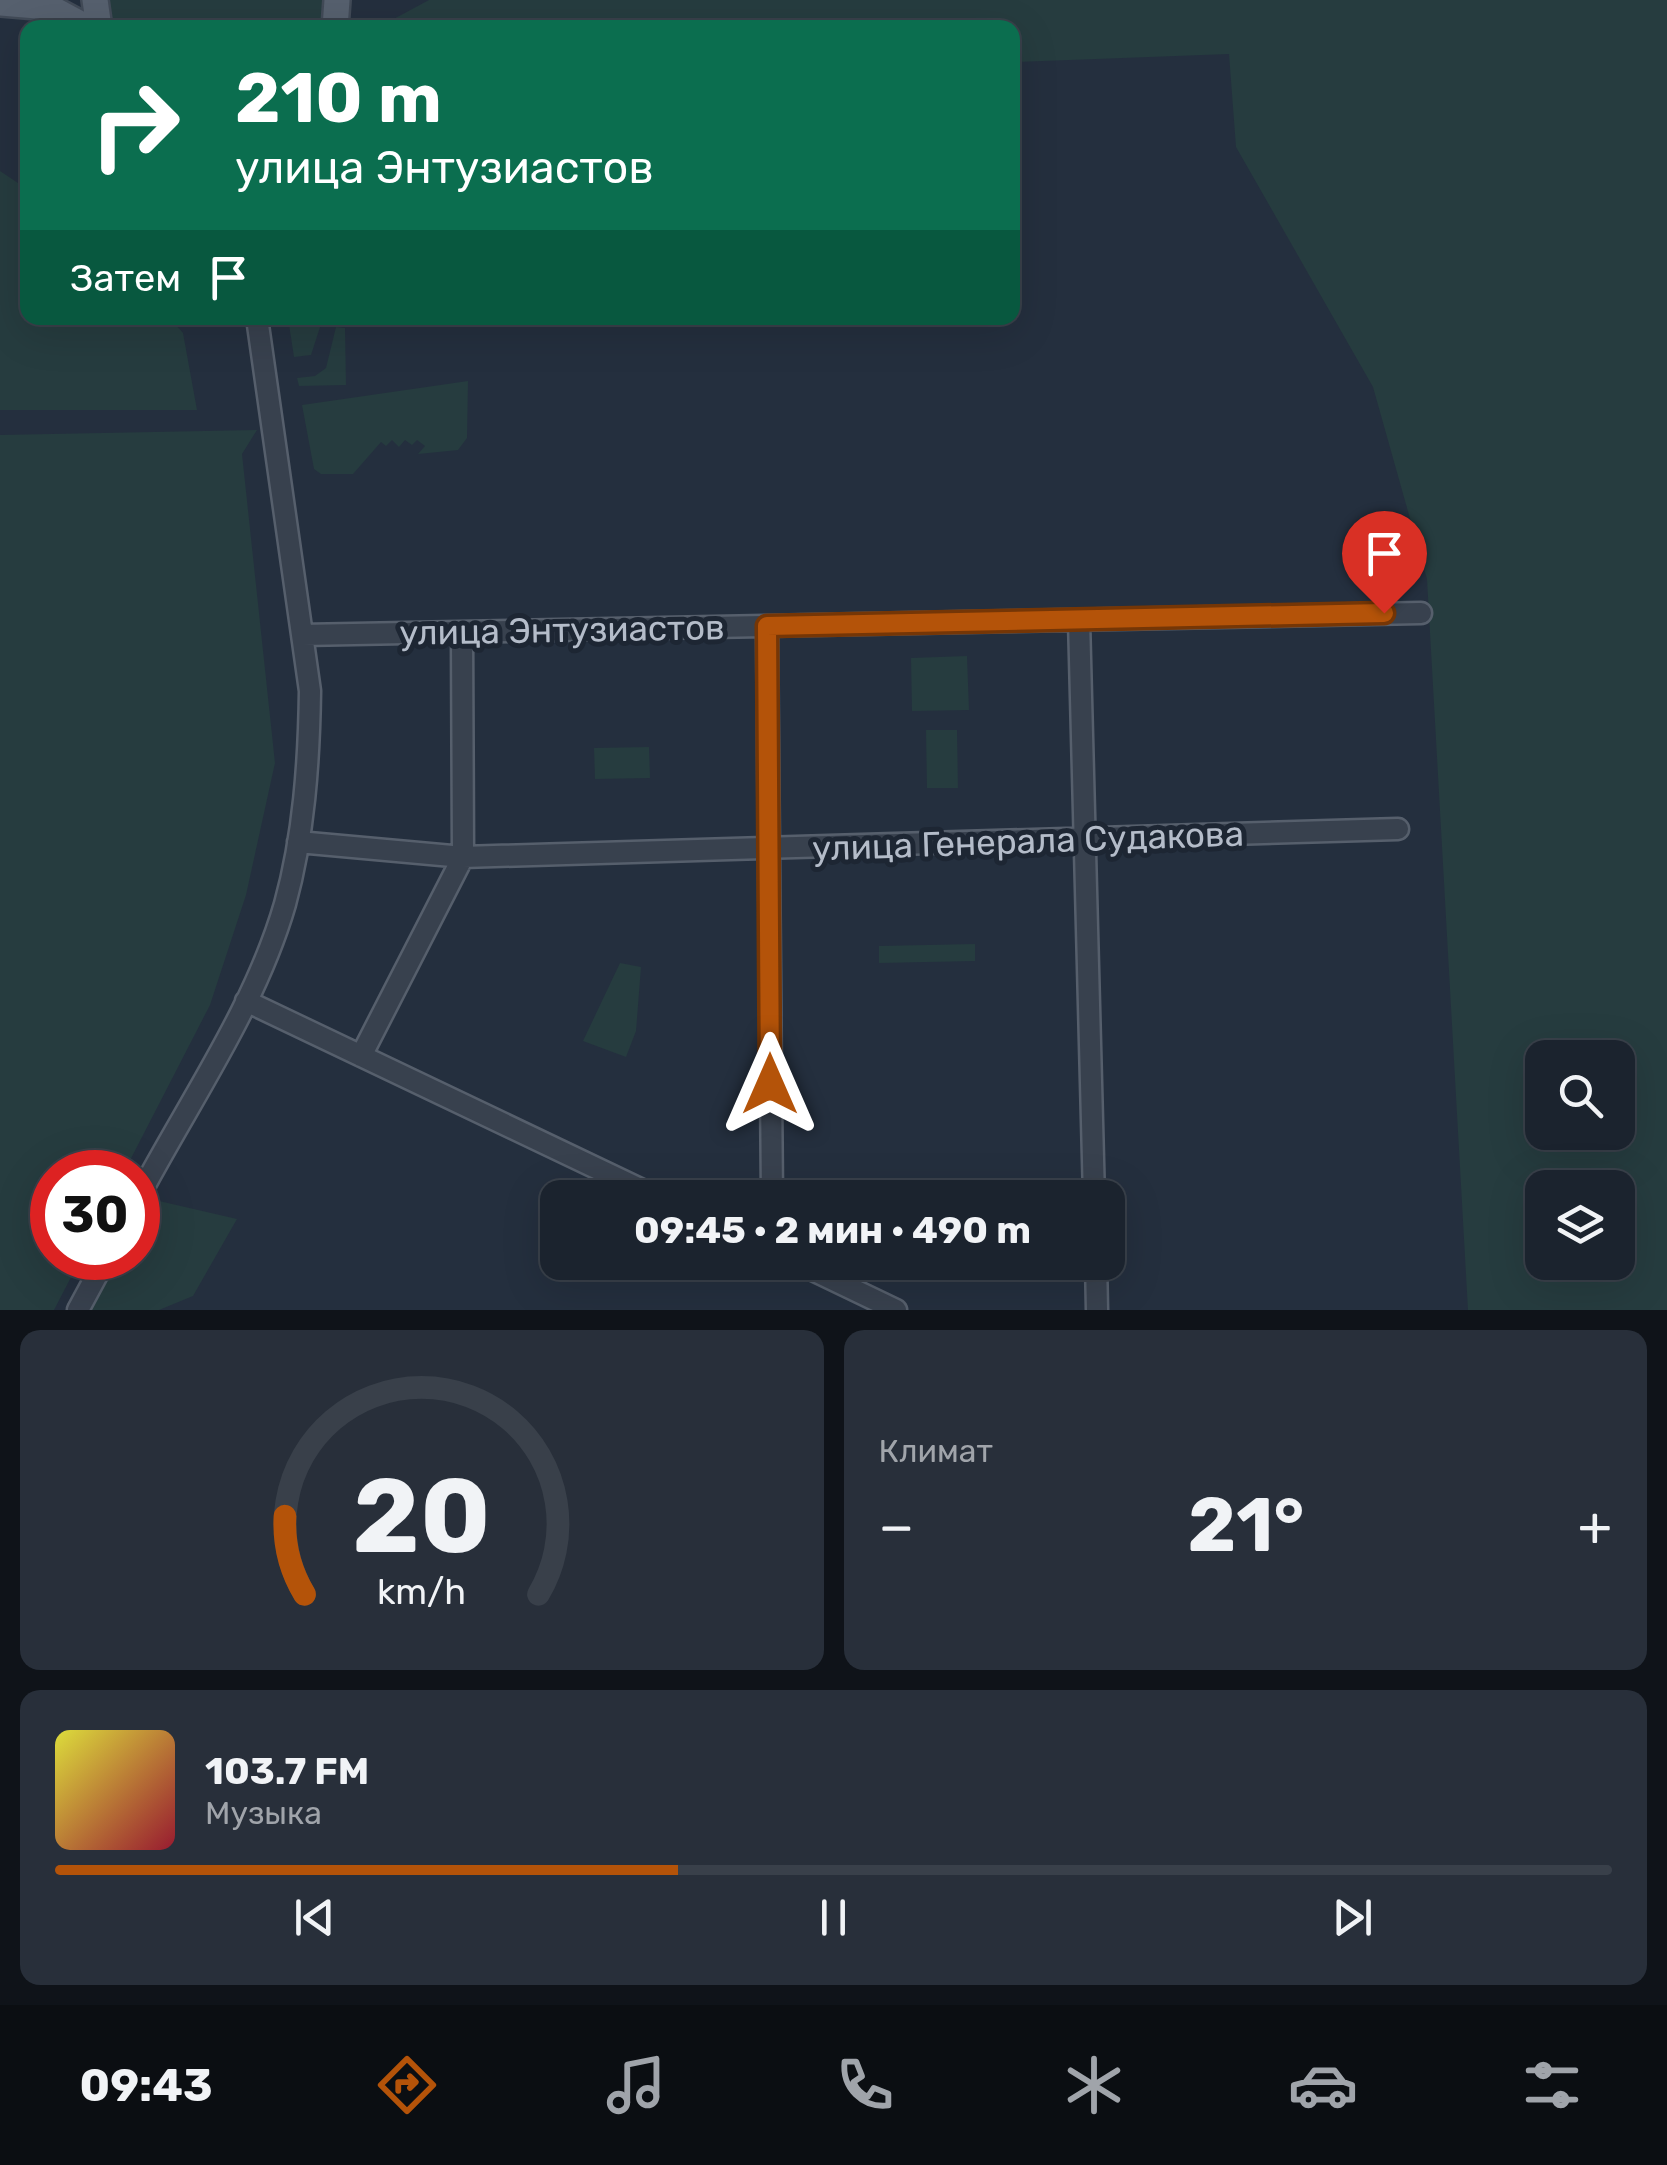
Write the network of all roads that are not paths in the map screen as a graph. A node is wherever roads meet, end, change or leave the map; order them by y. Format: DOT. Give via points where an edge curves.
graph roads {
  1 [pos="0,3"];
  2 [pos="73,20"];
  3 [pos="259,325"];
  4 [pos="1421,612"];
  5 [pos="1079,620"];
  6 [pos="767,626"];
  7 [pos="462,632"];
  8 [pos="302,635"];
  9 [pos="1398,829"];
  10 [pos="1085,841"];
  11 [pos="298,842"];
  12 [pos="768,849"];
  13 [pos="462,857"];
  14 [pos="246,1001"];
  15 [pos="361,1056"];
  16 [pos="160,1158"];
  17 [pos="622,1180"];
  18 [pos="772,1180"];
  19 [pos="1094,1180"];
  20 [pos="94,1280"];
  21 [pos="834,1280"];
  22 [pos="1096,1280"];
  23 [pos="78,1310"];
  24 [pos="896,1310"];
  25 [pos="1097,1310"];
  1 -- 2 [label="main road" via="48,7"];
  3 -- 8 [label="street"];
  4 -- 5 [label="street, улица Энтузиастов"];
  5 -- 6 [label="street, улица Энтузиастов"];
  5 -- 10 [label="street"];
  6 -- 7 [label="street, улица Энтузиастов"];
  6 -- 12 [label="street"];
  7 -- 8 [label="street, улица Энтузиастов"];
  7 -- 13 [label="street"];
  8 -- 11 [label="street" via="309,745"];
  9 -- 10 [label="street, улица Генерала Судакова"];
  10 -- 12 [label="street, улица Генерала Судакова"];
  10 -- 19 [label="street"];
  11 -- 13 [label="street, улица Генерала Судакова"];
  11 -- 14 [label="street" via="284,905"];
  12 -- 13 [label="street, улица Генерала Судакова"];
  12 -- 18 [label="street"];
  13 -- 15 [label="street"];
  14 -- 15 [label="street"];
  14 -- 16 [label="street"];
  15 -- 17 [label="street"];
  20 -- 23 [label="street"];
  21 -- 24 [label="street"];
  22 -- 25 [label="street"];
}
